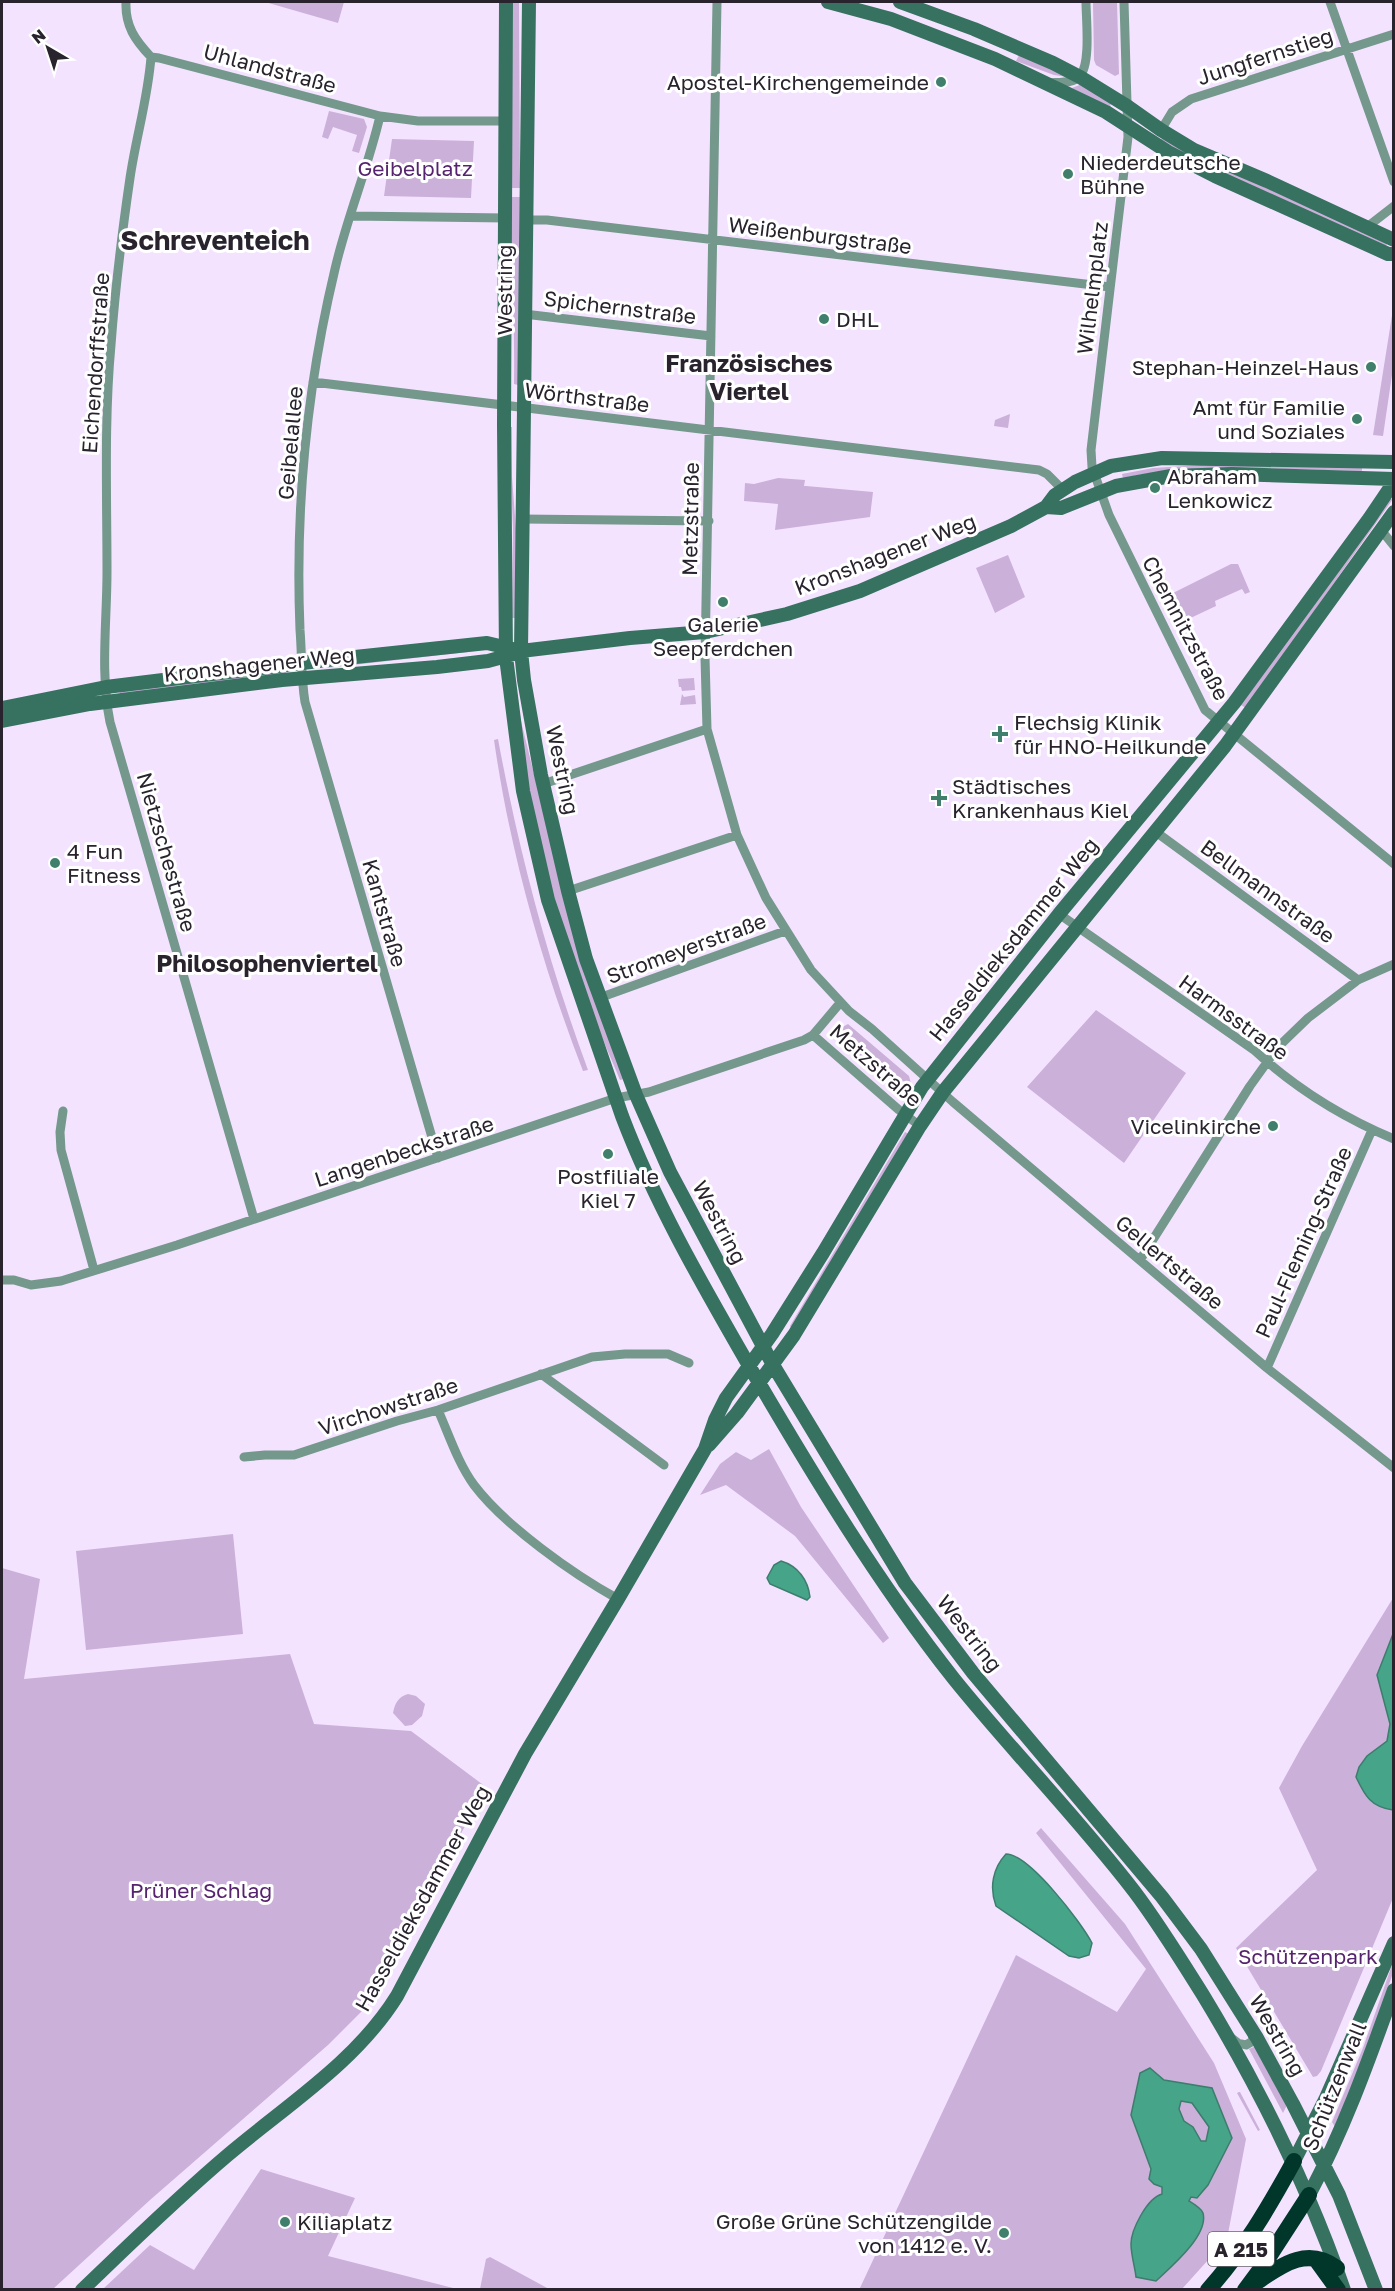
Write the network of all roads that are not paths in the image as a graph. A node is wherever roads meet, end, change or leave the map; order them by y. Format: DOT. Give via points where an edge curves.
graph roads {
  1 [pos="126,2"];
  2 [pos="506,2"];
  3 [pos="529,2"];
  4 [pos="717,2"];
  5 [pos="828,2"];
  6 [pos="900,2"];
  7 [pos="1086,2"];
  8 [pos="1124,2"];
  9 [pos="1330,2"];
  10 [pos="1394,34"];
  11 [pos="1346,49"];
  12 [pos="151,57"];
  13 [pos="1080,77"];
  14 [pos="1048,84"];
  15 [pos="1127,106"];
  16 [pos="380,116"];
  17 [pos="505,121"];
  18 [pos="1164,125"];
  19 [pos="1128,126"];
  20 [pos="1394,182"];
  21 [pos="1394,206"];
  22 [pos="351,216"];
  23 [pos="506,218"];
  24 [pos="525,220"];
  25 [pos="1367,227"];
  26 [pos="713,240"];
  27 [pos="1394,240"];
  28 [pos="1394,254"];
  29 [pos="1110,287"];
  30 [pos="524,314"];
  31 [pos="711,336"];
  32 [pos="313,382"];
  33 [pos="504,405"];
  34 [pos="524,407"];
  35 [pos="709,431"];
  36 [pos="1394,462"];
  37 [pos="1094,473"];
  38 [pos="1394,480"];
  39 [pos="1063,490"];
  40 [pos="1100,492"];
  41 [pos="1046,507"];
  42 [pos="1394,512"];
  43 [pos="522,519"];
  44 [pos="709,521"];
  45 [pos="1381,530"];
  46 [pos="1394,546"];
  47 [pos="705,633"];
  48 [pos="521,651"];
  49 [pos="506,652"];
  50 [pos="302,663"];
  51 [pos="302,678"];
  52 [pos="106,687"];
  53 [pos="107,702"];
  54 [pos="2,708"];
  55 [pos="1218,721"];
  56 [pos="2,722"];
  57 [pos="707,729"];
  58 [pos="1234,734"];
  59 [pos="543,784"];
  60 [pos="1156,832"];
  61 [pos="736,835"];
  62 [pos="1394,864"];
  63 [pos="568,891"];
  64 [pos="1059,914"];
  65 [pos="1077,928"];
  66 [pos="785,931"];
  67 [pos="1394,964"];
  68 [pos="1358,980"];
  69 [pos="599,998"];
  70 [pos="840,1003"];
  71 [pos="813,1035"];
  72 [pos="1267,1062"];
  73 [pos="928,1079"];
  74 [pos="943,1092"];
  75 [pos="636,1095"];
  76 [pos="616,1098"];
  77 [pos="63,1111"];
  78 [pos="906,1115"];
  79 [pos="920,1126"];
  80 [pos="1372,1130"];
  81 [pos="1394,1139"];
  82 [pos="438,1158"];
  83 [pos="254,1219"];
  84 [pos="1140,1260"];
  85 [pos="94,1270"];
  86 [pos="3,1280"];
  87 [pos="763,1346"];
  88 [pos="689,1363"];
  89 [pos="773,1365"];
  90 [pos="749,1366"];
  91 [pos="1267,1368"];
  92 [pos="540,1374"];
  93 [pos="759,1384"];
  94 [pos="438,1410"];
  95 [pos="705,1449"];
  96 [pos="244,1457"];
  97 [pos="664,1465"];
  98 [pos="1394,1468"];
  99 [pos="618,1599"];
  100 [pos="1394,1943"];
  101 [pos="1394,1990"];
  102 [pos="1251,2029"];
  103 [pos="1227,2035"];
  104 [pos="1308,2134"];
  105 [pos="1294,2161"];
  106 [pos="1324,2165"];
  107 [pos="1308,2195"];
  108 [pos="1314,2259"];
  109 [pos="1337,2268"];
  110 [pos="82,2289"];
  111 [pos="1208,2289"];
  112 [pos="1245,2289"];
  113 [pos="1338,2289"];
  114 [pos="1344,2289"];
  115 [pos="1376,2289"];
  1 -- 12 [label="street" via="130,32"];
  2 -- 17 [label="main road, Westring"];
  3 -- 24 [label="main road, Westring"];
  4 -- 26 [label="street, Metzstraße"];
  5 -- 14 [label="main road" via="925,31"];
  6 -- 13 [label="main road" via="974,29"];
  7 -- 13 [label="street" via="1086,60"];
  8 -- 15 [label="street, Wilhelmplatz"];
  9 -- 11 [label="street"];
  10 -- 11 [label="street, Jungfernstieg"];
  11 -- 18 [label="street, Jungfernstieg" via="1191,99 1180,105"];
  11 -- 20 [label="street"];
  12 -- 16 [label="street, Uhlandstraße"];
  12 -- 52 [label="street, Eichendorffstraße" via="130,178 111,346 106,446"];
  13 -- 14 [label="street"];
  13 -- 15 [label="main road"];
  14 -- 19 [label="main road"];
  15 -- 18 [label="main road"];
  15 -- 19 [label="street, Wilhelmplatz"];
  16 -- 17 [label="street" via="418,121"];
  16 -- 22 [label="street"];
  17 -- 23 [label="main road, Westring"];
  18 -- 25 [label="main road" via="1194,150"];
  19 -- 28 [label="main road" via="1167,152 1215,176"];
  19 -- 29 [label="street, Wilhelmplatz"];
  21 -- 25 [label="street"];
  22 -- 23 [label="street"];
  22 -- 32 [label="street, Geibelallee" via="324,318"];
  23 -- 33 [label="main road, Westring"];
  24 -- 26 [label="street, Weißenburgstraße"];
  24 -- 30 [label="main road, Westring"];
  25 -- 27 [label="main road"];
  26 -- 29 [label="street, Weißenburgstraße"];
  26 -- 31 [label="street, Metzstraße"];
  29 -- 37 [label="street, Wilhelmplatz" via="1091,450"];
  30 -- 31 [label="street, Spichernstraße"];
  30 -- 34 [label="main road, Westring"];
  31 -- 35 [label="street, Metzstraße"];
  32 -- 33 [label="street, Wörthstraße"];
  32 -- 50 [label="street, Geibelallee" via="300,534"];
  33 -- 34 [label="street, Wörthstraße"];
  33 -- 49 [label="main road, Westring"];
  34 -- 35 [label="street, Wörthstraße"];
  34 -- 43 [label="main road, Westring"];
  35 -- 39 [label="street, Wörthstraße" via="1039,470"];
  35 -- 44 [label="street, Metzstraße"];
  36 -- 37 [label="main road, Kronshagener Weg" via="1162,458 1123,463"];
  37 -- 39 [label="main road, Kronshagener Weg"];
  37 -- 40 [label="street, Chemnitzstraße"];
  38 -- 40 [label="main road, Kronshagener Weg" via="1186,475 1142,480"];
  38 -- 55 [label="main road, Hasseldieksdammer Weg" via="1344,554"];
  39 -- 41 [label="main road, Kronshagener Weg"];
  40 -- 41 [label="main road, Kronshagener Weg" via="1061,507"];
  40 -- 55 [label="street, Chemnitzstraße" via="1205,710"];
  41 -- 47 [label="main road, Kronshagener Weg" via="860,591 787,614"];
  42 -- 45 [label="main road, Hasseldieksdammer Weg"];
  43 -- 44 [label="street"];
  43 -- 48 [label="main road, Westring"];
  44 -- 47 [label="street, Metzstraße"];
  45 -- 46 [label="street"];
  45 -- 58 [label="main road, Hasseldieksdammer Weg"];
  47 -- 48 [label="main road, Kronshagener Weg"];
  47 -- 57 [label="street, Metzstraße"];
  48 -- 49 [label="main road, Kronshagener Weg"];
  48 -- 59 [label="main road, Westring"];
  49 -- 50 [label="main road, Kronshagener Weg" via="487,643"];
  49 -- 51 [label="main road, Kronshagener Weg" via="436,667"];
  49 -- 76 [label="main road, Westring" via="523,791 548,900"];
  50 -- 51 [label="street, Geibelallee"];
  50 -- 52 [label="main road, Kronshagener Weg"];
  51 -- 53 [label="main road, Kronshagener Weg"];
  51 -- 82 [label="street, Kantstraße" via="304,702"];
  52 -- 53 [label="street, Eichendorffstraße"];
  52 -- 54 [label="main road, Kronshagener Weg"];
  53 -- 56 [label="main road, Kronshagener Weg"];
  53 -- 83 [label="street, Nietzschestraße"];
  55 -- 58 [label="street, Chemnitzstraße"];
  55 -- 64 [label="main road, Hasseldieksdammer Weg"];
  57 -- 59 [label="street"];
  57 -- 61 [label="street, Metzstraße"];
  58 -- 60 [label="main road, Hasseldieksdammer Weg"];
  58 -- 62 [label="street, Chemnitzstraße"];
  59 -- 63 [label="main road, Westring"];
  60 -- 65 [label="main road, Hasseldieksdammer Weg"];
  60 -- 68 [label="street, Bellmannstraße"];
  61 -- 63 [label="street"];
  61 -- 66 [label="street, Metzstraße"];
  63 -- 69 [label="main road, Westring"];
  64 -- 65 [label="street, Harmsstraße"];
  64 -- 73 [label="main road, Hasseldieksdammer Weg"];
  65 -- 72 [label="street, Harmsstraße"];
  65 -- 74 [label="main road, Hasseldieksdammer Weg"];
  66 -- 69 [label="street, Stromeyerstraße"];
  66 -- 70 [label="street, Metzstraße"];
  67 -- 68 [label="street"];
  68 -- 72 [label="street" via="1308,1018"];
  69 -- 75 [label="main road, Westring"];
  70 -- 71 [label="street, Metzstraße"];
  70 -- 73 [label="street, Metzstraße"];
  71 -- 75 [label="street, Langenbeckstraße"];
  71 -- 78 [label="street, Metzstraße"];
  72 -- 80 [label="street, Harmsstraße"];
  72 -- 84 [label="street"];
  73 -- 74 [label="street, Gellertstraße"];
  73 -- 78 [label="main road, Hasseldieksdammer Weg"];
  74 -- 79 [label="main road, Hasseldieksdammer Weg"];
  74 -- 84 [label="street, Gellertstraße"];
  75 -- 76 [label="street, Langenbeckstraße"];
  75 -- 87 [label="main road, Westring" via="670,1172"];
  76 -- 82 [label="street, Langenbeckstraße"];
  76 -- 90 [label="main road, Westring" via="633,1146 663,1208"];
  77 -- 85 [label="street" via="61,1149"];
  78 -- 79 [label="street, Metzstraße"];
  78 -- 87 [label="main road, Hasseldieksdammer Weg"];
  79 -- 89 [label="main road, Hasseldieksdammer Weg"];
  80 -- 81 [label="street, Harmsstraße"];
  80 -- 91 [label="street, Paul-Fleming-Straße"];
  82 -- 83 [label="street, Langenbeckstraße"];
  83 -- 85 [label="street, Langenbeckstraße"];
  84 -- 91 [label="street, Gellertstraße"];
  85 -- 86 [label="street, Langenbeckstraße" via="41,1285"];
  87 -- 89 [label="main road, Westring"];
  87 -- 90 [label="main road, Hasseldieksdammer Weg"];
  88 -- 92 [label="street, Virchowstraße" via="668,1354 618,1354 592,1357"];
  89 -- 93 [label="main road, Hasseldieksdammer Weg"];
  89 -- 102 [label="main road, Westring" via="912,1593 973,1673 1156,1889 1201,1949"];
  90 -- 93 [label="main road, Westring"];
  90 -- 95 [label="main road, Hasseldieksdammer Weg" via="721,1406"];
  91 -- 98 [label="street, Gellertstraße"];
  92 -- 94 [label="street, Virchowstraße"];
  92 -- 97 [label="street"];
  93 -- 95 [label="main road, Hasseldieksdammer Weg"];
  93 -- 103 [label="main road, Westring" via="858,1546 918,1632 992,1726 1132,1889"];
  94 -- 96 [label="street, Virchowstraße" via="294,1455"];
  94 -- 99 [label="street" via="482,1495 522,1533"];
  95 -- 99 [label="main road, Hasseldieksdammer Weg"];
  99 -- 110 [label="main road, Hasseldieksdammer Weg" via="525,1754 384,2017 357,2047 190,2187"];
  100 -- 104 [label="main road, Schützenwall"];
  101 -- 106 [label="main road, Schützenwall" via="1355,2099"];
  102 -- 103 [label="street" via="1250,2044 1238,2043"];
  102 -- 104 [label="main road, Westring"];
  103 -- 105 [label="main road, Westring"];
  104 -- 105 [label="main road, Schützenwall"];
  104 -- 106 [label="main road, Westring"];
  105 -- 107 [label="main road, Westring"];
  105 -- 111 [label="highway, A 215" via="1246,2243"];
  106 -- 107 [label="main road, Schützenwall"];
  106 -- 115 [label="main road, Westring"];
  107 -- 109 [label="main road, Westring"];
  107 -- 112 [label="highway"];
  108 -- 109 [label="highway"];
  108 -- 112 [label="highway" via="1288,2261"];
  108 -- 113 [label="highway"];
  109 -- 114 [label="main road, Westring"];
}
